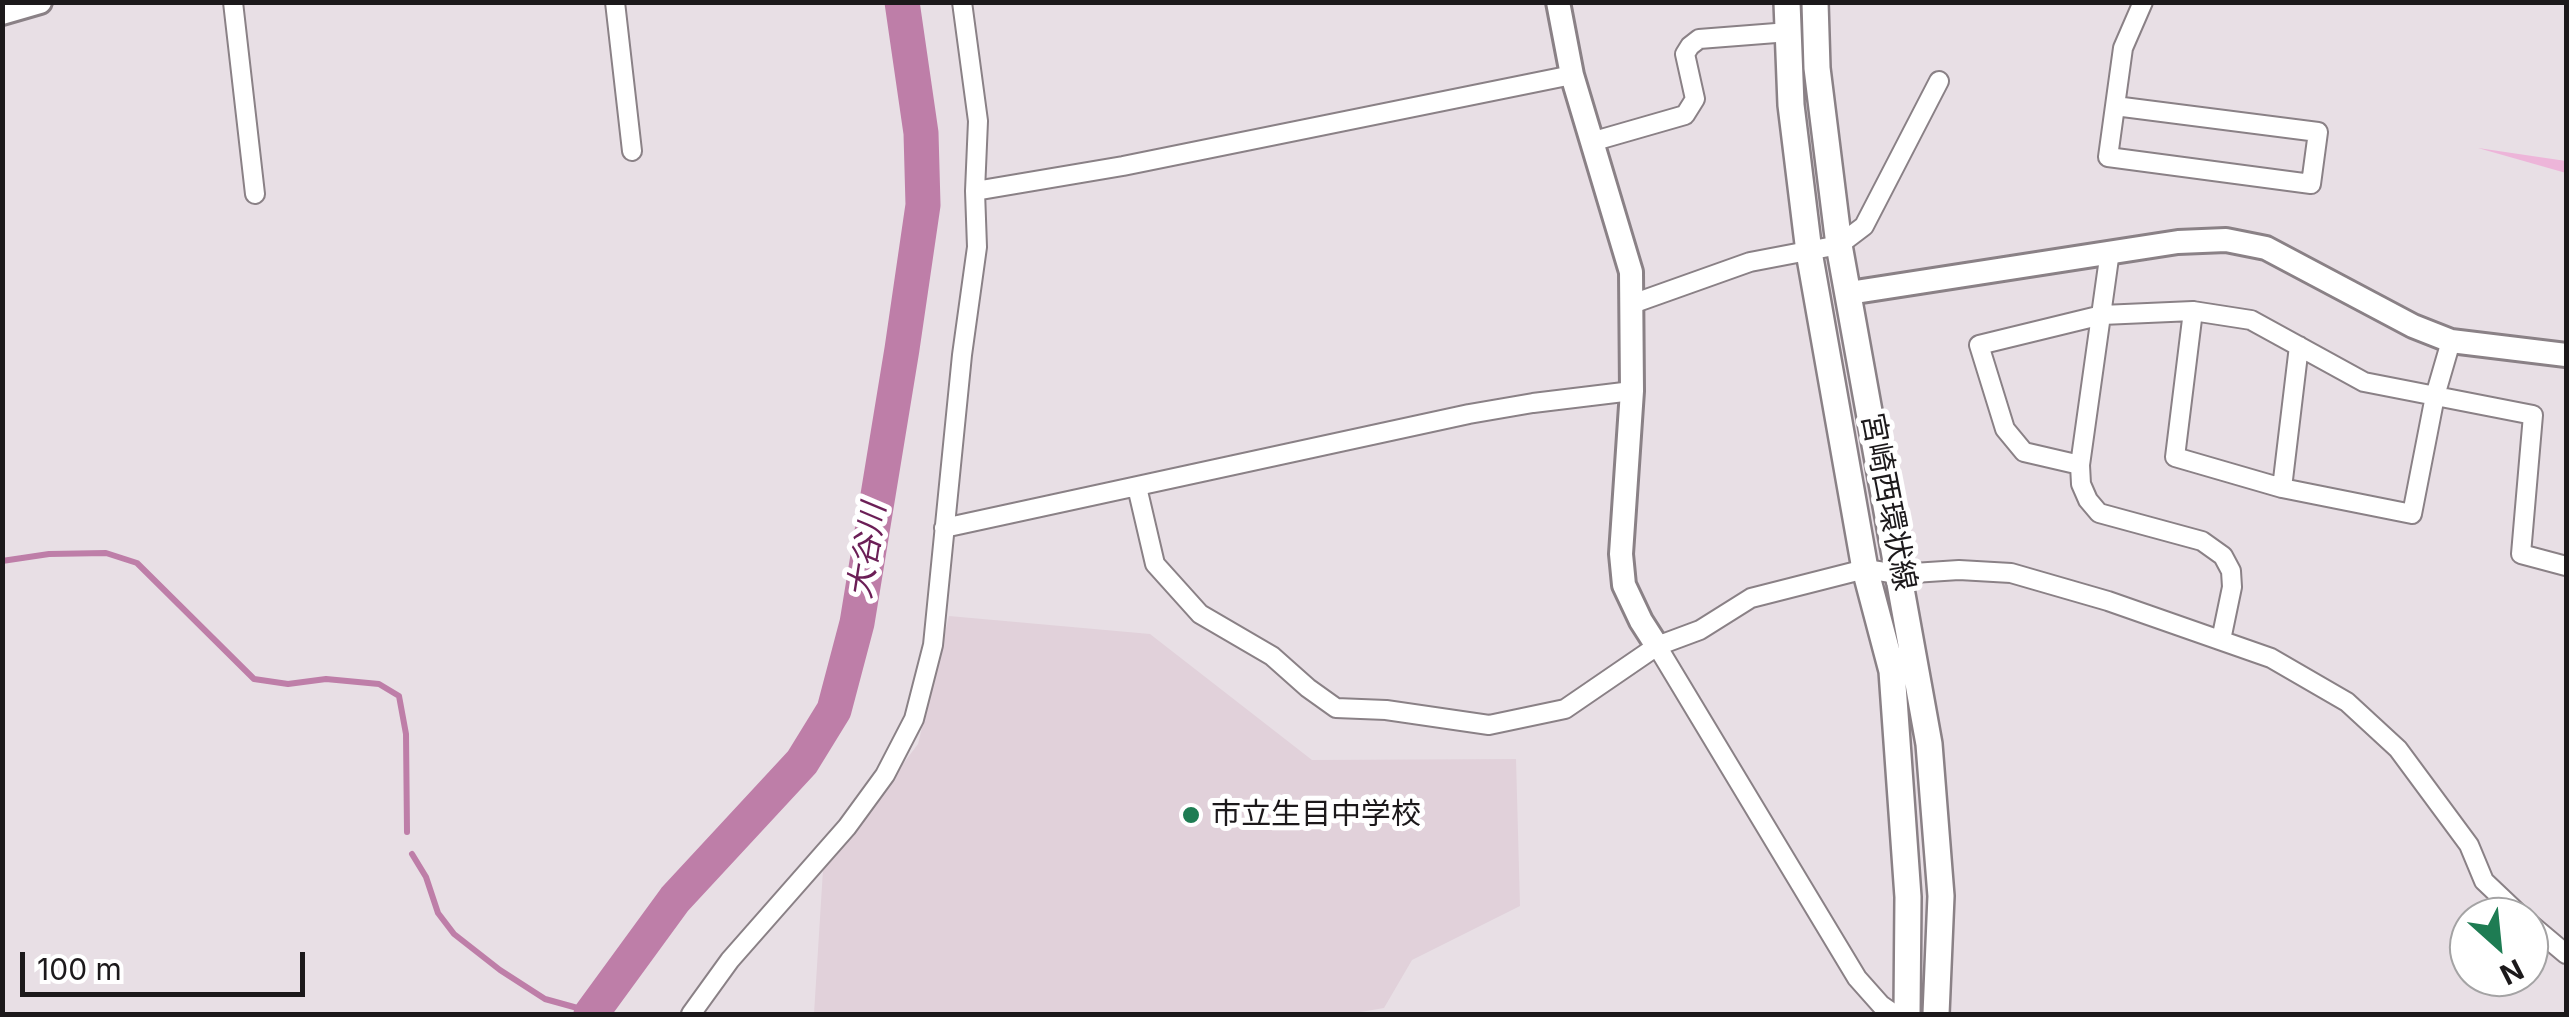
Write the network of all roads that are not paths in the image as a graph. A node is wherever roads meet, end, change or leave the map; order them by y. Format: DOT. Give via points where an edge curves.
graph roads {
  1 [pos="40,2"];
  2 [pos="233,2"];
  3 [pos="615,2"];
  4 [pos="962,2"];
  5 [pos="1558,2"];
  6 [pos="1788,2"];
  7 [pos="1815,2"];
  8 [pos="2143,2"];
  9 [pos="2,14"];
  10 [pos="1788,32"];
  11 [pos="1572,76"];
  12 [pos="1939,81"];
  13 [pos="2115,106"];
  14 [pos="1592,142"];
  15 [pos="632,151"];
  16 [pos="976,192"];
  17 [pos="255,194"];
  18 [pos="1839,245"];
  19 [pos="2110,251"];
  20 [pos="1809,252"];
  21 [pos="1848,293"];
  22 [pos="1632,304"];
  23 [pos="2193,311"];
  24 [pos="2102,315"];
  25 [pos="2451,341"];
  26 [pos="2299,346"];
  27 [pos="2566,355"];
  28 [pos="1632,391"];
  29 [pos="2435,396"];
  30 [pos="2080,465"];
  31 [pos="1137,487"];
  32 [pos="2282,488"];
  33 [pos="944,528"];
  34 [pos="2566,566"];
  35 [pos="1866,569"];
  36 [pos="1898,574"];
  37 [pos="2221,640"];
  38 [pos="1657,646"];
  39 [pos="2501,897"];
  40 [pos="691,1014"];
  41 [pos="1894,1014"];
  42 [pos="1908,1014"];
  43 [pos="1936,1014"];
  1 -- 9 [label="street"];
  2 -- 17 [label="street"];
  3 -- 15 [label="street"];
  4 -- 16 [label="street" via="978,121"];
  5 -- 11 [label="street"];
  6 -- 10 [label="main road, 宮崎西環状線"];
  7 -- 18 [label="main road, 宮崎西環状線"];
  8 -- 13 [label="street" via="2123,48"];
  10 -- 14 [label="street" via="1699,39 1685,54 1695,99 1685,114"];
  10 -- 20 [label="main road, 宮崎西環状線"];
  11 -- 14 [label="street"];
  11 -- 16 [label="street"];
  12 -- 18 [label="street" via="1864,226"];
  13 -- 13 [label="street" via="2108,158 2311,184 2318,132"];
  14 -- 22 [label="street" via="1631,272"];
  16 -- 33 [label="street" via="977,247"];
  18 -- 20 [label="street"];
  18 -- 21 [label="main road, 宮崎西環状線"];
  19 -- 21 [label="street"];
  19 -- 24 [label="street"];
  19 -- 25 [label="street" via="2226,240 2266,248"];
  20 -- 22 [label="street" via="1750,262"];
  20 -- 35 [label="main road, 宮崎西環状線"];
  21 -- 36 [label="main road, 宮崎西環状線"];
  22 -- 28 [label="street"];
  23 -- 24 [label="street"];
  23 -- 26 [label="street" via="2251,320"];
  23 -- 32 [label="street" via="2176,457"];
  24 -- 30 [label="street"];
  24 -- 30 [label="street" via="1979,345 2004,429 2024,452"];
  25 -- 27 [label="street"];
  25 -- 29 [label="street"];
  26 -- 29 [label="street" via="2364,382"];
  26 -- 32 [label="street"];
  28 -- 31 [label="street" via="1469,414"];
  28 -- 38 [label="street" via="1624,585"];
  29 -- 32 [label="street" via="2412,514"];
  29 -- 34 [label="street" via="2533,415 2522,554"];
  30 -- 37 [label="street" via="2081,484 2099,513 2202,541 2222,556 2232,570 2232,587"];
  31 -- 33 [label="street"];
  31 -- 38 [label="street" via="1156,564 1200,614 1272,656 1336,708 1489,725 1565,709"];
  33 -- 40 [label="street" via="933,646 914,719 885,775"];
  35 -- 36 [label="street"];
  35 -- 38 [label="street" via="1751,598 1700,630"];
  35 -- 42 [label="main road, 宮崎西環状線" via="1892,671 1908,897"];
  36 -- 37 [label="street" via="2011,574"];
  36 -- 43 [label="main road, 宮崎西環状線" via="1929,744 1941,896"];
  37 -- 39 [label="street" via="2271,658 2348,702 2398,749"];
  38 -- 41 [label="street" via="1858,978"];
}
